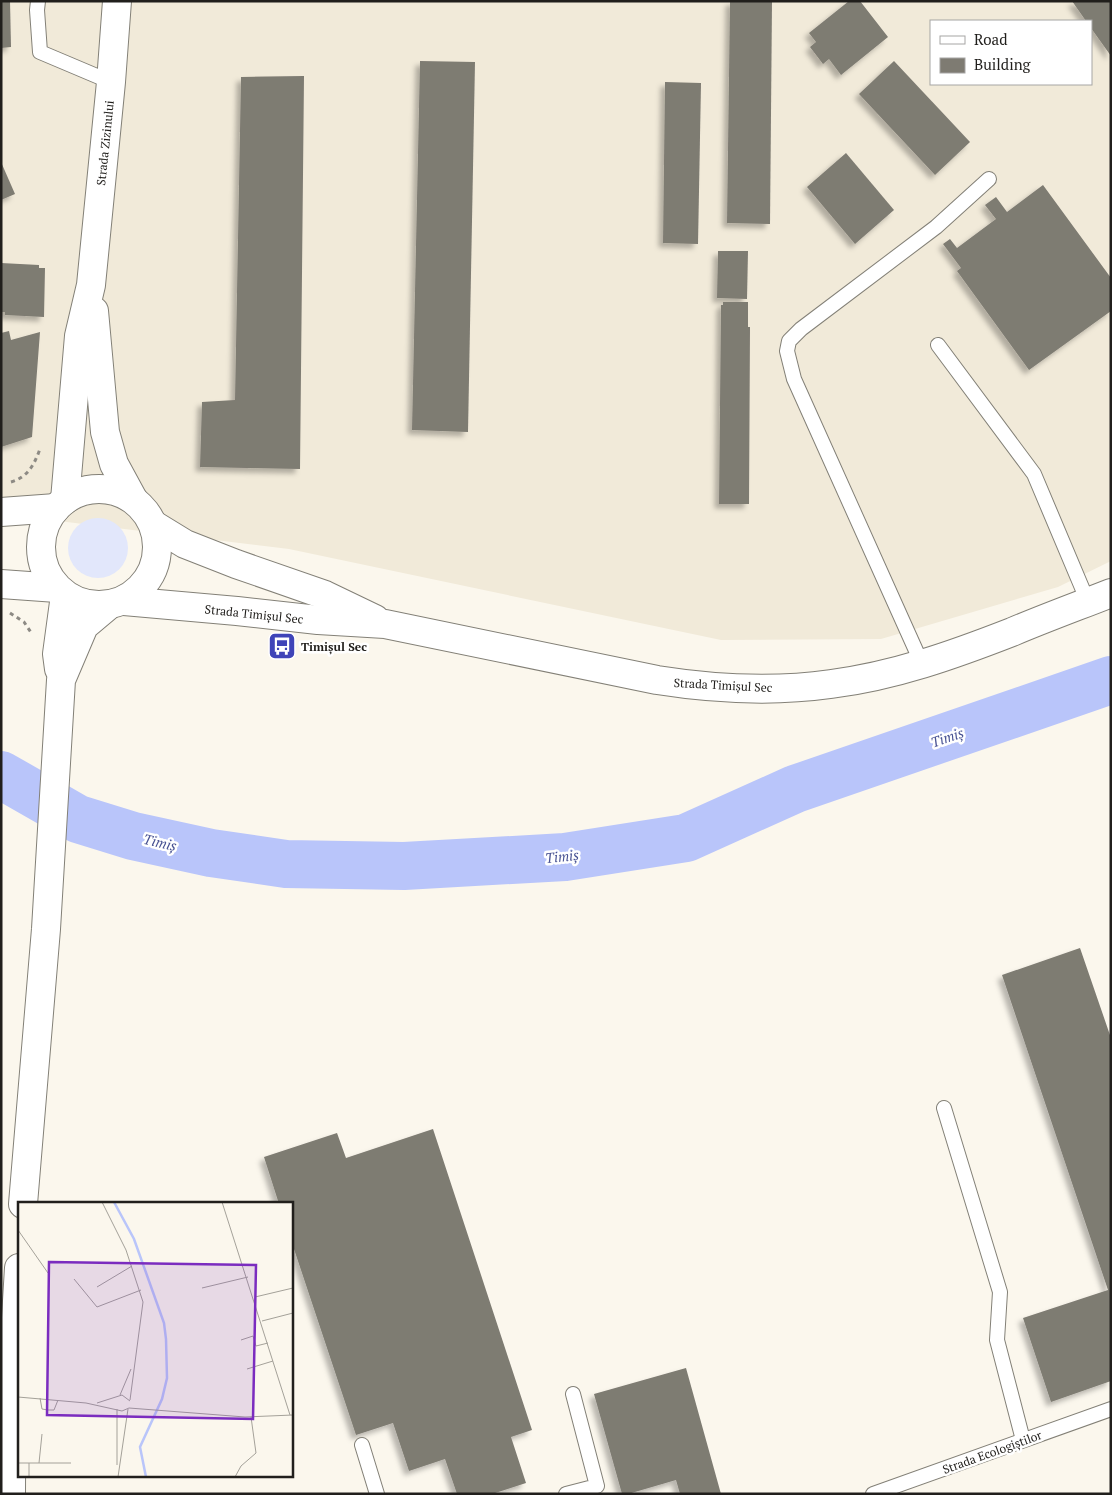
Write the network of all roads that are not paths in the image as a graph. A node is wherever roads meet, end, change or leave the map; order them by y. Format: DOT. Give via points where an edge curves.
graph roads {
  1 [pos="38,1"];
  2 [pos="118,1"];
  3 [pos="111,82"];
  4 [pos="989,179"];
  5 [pos="91,285"];
  6 [pos="938,344"];
  7 [pos="133,499"];
  8 [pos="60,504"];
  9 [pos="1,512"];
  10 [pos="154,525"];
  11 [pos="1,584"];
  12 [pos="61,592"];
  13 [pos="1099,597"];
  14 [pos="116,603"];
  15 [pos="385,624"];
  16 [pos="922,664"];
  17 [pos="60,687"];
  18 [pos="944,1108"];
  19 [pos="23,1202"];
  20 [pos="18,1284"];
  21 [pos="573,1394"];
  22 [pos="1111,1409"];
  23 [pos="1023,1440"];
  24 [pos="362,1444"];
  25 [pos="878,1493"];
  26 [pos="11,1494"];
  27 [pos="377,1494"];
  28 [pos="566,1494"];
  1 -- 3 [label="lane" via="40,52"];
  2 -- 3 [label="main road, Strada Zizinului"];
  3 -- 5 [label="main road, Strada Zizinului"];
  4 -- 16 [label="lane" via="936,228 801,329 789,341 787,351 794,379"];
  5 -- 7 [label="main road, Strada Zizinului" via="105,432 114,464"];
  5 -- 8 [label="main road, Strada Zizinului" via="78,336"];
  6 -- 13 [label="lane" via="1034,474"];
  7 -- 8 [label="main road" via="117,491 99,489 81,492"];
  7 -- 10 [label="main road"];
  8 -- 9 [label="main road"];
  8 -- 12 [label="main road" via="43,530 41,555 44,567"];
  10 -- 14 [label="main road" via="158,542 157,560 150,577 139,591"];
  10 -- 15 [label="main road, Strada Timișul Sec" via="185,544 325,594"];
  11 -- 12 [label="main road"];
  12 -- 14 [label="main road" via="93,606"];
  12 -- 17 [label="main road" via="57,654"];
  13 -- 16 [label="main road, Strada Timișul Sec"];
  14 -- 15 [label="main road, Strada Timișul Sec"];
  14 -- 17 [label="main road" via="84,626"];
  15 -- 16 [label="main road, Strada Timișul Sec" via="687,684 758,688 829,684 860,680"];
  17 -- 19 [label="main road" via="46,929"];
  18 -- 23 [label="lane" via="1000,1292 997,1340"];
  20 -- 26 [label="main road"];
  21 -- 28 [label="lane" via="597,1486"];
  22 -- 23 [label="lane, Strada Ecologiștilor"];
  23 -- 25 [label="lane, Strada Ecologiștilor"];
  24 -- 27 [label="lane"];
}
